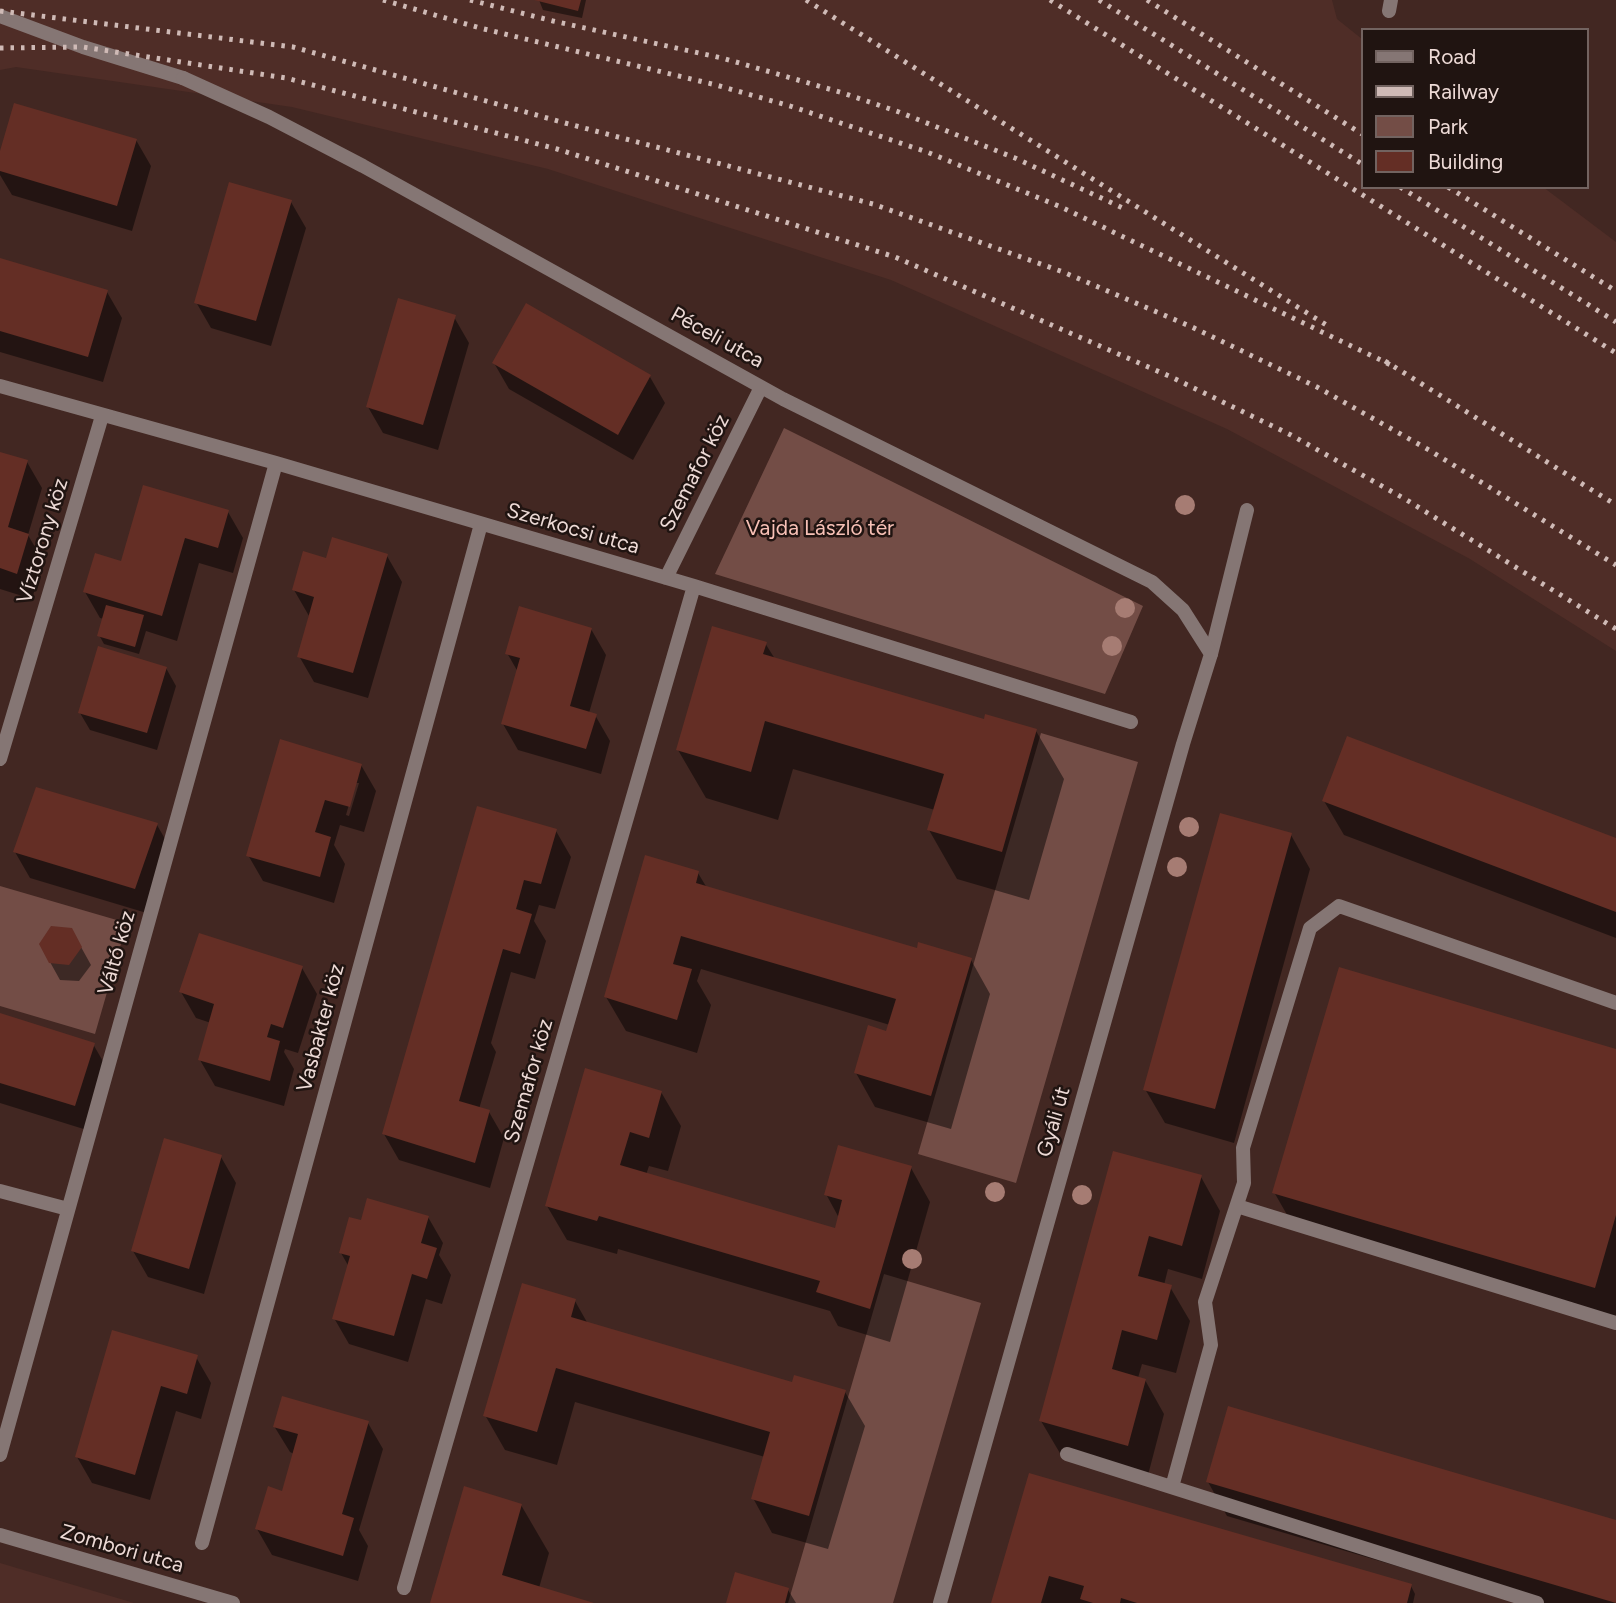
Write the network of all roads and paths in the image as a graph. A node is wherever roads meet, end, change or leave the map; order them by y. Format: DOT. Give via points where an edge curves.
graph roads {
  1 [pos="0,16"];
  2 [pos="0,386"];
  3 [pos="761,387"];
  4 [pos="102,416"];
  5 [pos="276,463"];
  6 [pos="1247,510"];
  7 [pos="481,524"];
  8 [pos="666,578"];
  9 [pos="694,586"];
  10 [pos="1211,654"];
  11 [pos="1131,722"];
  12 [pos="0,759"];
  13 [pos="1616,1003"];
  14 [pos="0,1191"];
  15 [pos="1237,1206"];
  16 [pos="68,1209"];
  17 [pos="1616,1323"];
  18 [pos="1067,1454"];
  19 [pos="0,1455"];
  20 [pos="1172,1487"];
  21 [pos="0,1535"];
  22 [pos="202,1543"];
  23 [pos="404,1588"];
  24 [pos="233,1603"];
  25 [pos="940,1603"];
  26 [pos="1537,1603"];
  1 -- 3 [label="street, Péceli utca" via="183,78 269,117"];
  2 -- 4 [label="street, Szerkocsi utca"];
  3 -- 8 [label="street, Szemafor köz"];
  3 -- 10 [label="street, Péceli utca" via="1152,582 1183,610"];
  4 -- 5 [label="street, Szerkocsi utca"];
  4 -- 12 [label="street, Víztorony köz"];
  5 -- 7 [label="street, Szerkocsi utca"];
  5 -- 16 [label="street, Váltó köz"];
  6 -- 10 [label="street, Gyáli út"];
  7 -- 8 [label="street, Szerkocsi utca"];
  7 -- 22 [label="street, Vasbakter köz"];
  8 -- 9 [label="street, Szerkocsi utca"];
  9 -- 11 [label="street, Szerkocsi utca"];
  9 -- 23 [label="street, Szemafor köz"];
  10 -- 25 [label="street, Gyáli út"];
  13 -- 15 [label="street" via="1339,906 1310,928 1243,1148 1244,1183"];
  14 -- 16 [label="street"];
  15 -- 17 [label="street"];
  15 -- 20 [label="street" via="1205,1302 1211,1345"];
  16 -- 19 [label="street, Váltó köz"];
  18 -- 20 [label="street"];
  20 -- 26 [label="street"];
  21 -- 24 [label="street, Zombori utca"];
}
